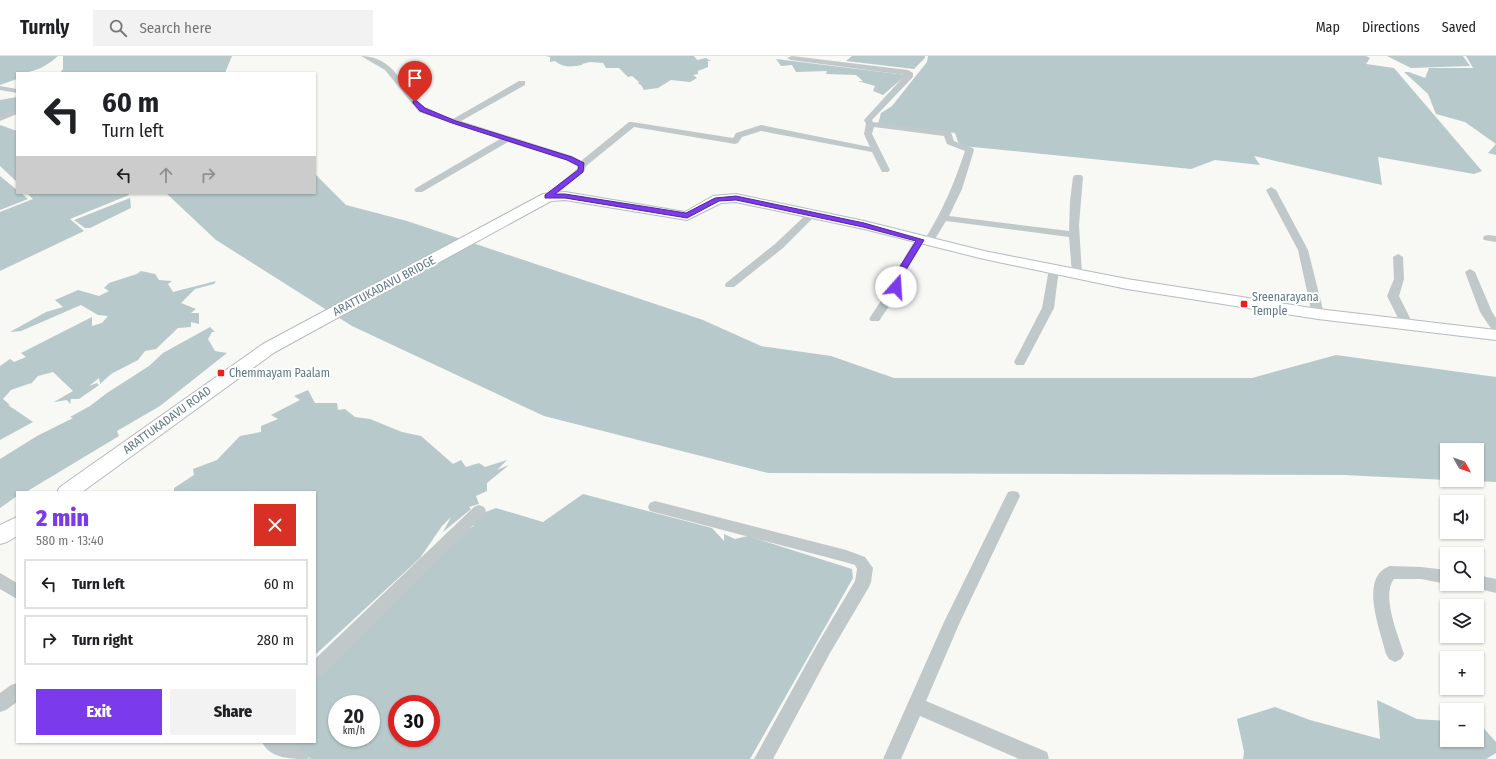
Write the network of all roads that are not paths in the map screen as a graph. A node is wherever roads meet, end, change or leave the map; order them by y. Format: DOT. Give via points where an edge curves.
graph roads {
  1 [pos="365,56"];
  2 [pos="791,58"];
  3 [pos="522,83"];
  4 [pos="0,88"];
  5 [pos="16,91"];
  6 [pos="16,111"];
  7 [pos="0,119"];
  8 [pos="454,122"];
  9 [pos="870,124"];
  10 [pos="507,139"];
  11 [pos="874,150"];
  12 [pos="582,165"];
  13 [pos="885,170"];
  14 [pos="1078,177"];
  15 [pos="419,190"];
  16 [pos="1271,190"];
  17 [pos="548,197"];
  18 [pos="812,214"];
  19 [pos="943,218"];
  20 [pos="1074,235"];
  21 [pos="924,241"];
  22 [pos="1398,257"];
  23 [pos="1054,269"];
  24 [pos="1470,272"];
  25 [pos="1077,274"];
  26 [pos="730,286"];
  27 [pos="1318,314"];
  28 [pos="875,319"];
  29 [pos="1407,324"];
  30 [pos="1496,327"];
  31 [pos="1496,336"];
  32 [pos="268,348"];
  33 [pos="1020,362"];
  34 [pos="68,491"];
  35 [pos="1013,496"];
  36 [pos="655,508"];
  37 [pos="479,511"];
  38 [pos="16,526"];
  39 [pos="0,536"];
  40 [pos="1440,576"];
  41 [pos="0,580"];
  42 [pos="1484,583"];
  43 [pos="1496,586"];
  44 [pos="16,591"];
  45 [pos="1394,654"];
  46 [pos="316,669"];
  47 [pos="16,691"];
  48 [pos="0,704"];
  49 [pos="916,705"];
  50 [pos="273,743"];
  51 [pos="300,759"];
  52 [pos="763,759"];
  53 [pos="892,759"];
  54 [pos="1040,759"];
  1 -- 8 [label="street" via="388,68 422,110"];
  2 -- 9 [label="street" via="910,74 868,120"];
  3 -- 8 [label="street"];
  4 -- 5 [label="street"];
  6 -- 7 [label="street"];
  8 -- 10 [label="street"];
  9 -- 11 [label="street" via="868,134"];
  9 -- 19 [label="street" via="948,134 950,142 954,145 970,150 957,189"];
  10 -- 12 [label="street" via="570,158"];
  10 -- 15 [label="street"];
  11 -- 12 [label="street" via="761,128 739,135 735,141 632,124"];
  11 -- 13 [label="street"];
  12 -- 17 [label="street" via="581,170"];
  14 -- 20 [label="street" via="1074,199"];
  16 -- 27 [label="street" via="1303,250"];
  17 -- 18 [label="main road" via="565,196 687,216 718,199 736,198"];
  17 -- 32 [label="main road, ARATTUKADAVU BRIDGE"];
  18 -- 21 [label="main road"];
  18 -- 26 [label="street" via="779,246"];
  19 -- 20 [label="street"];
  19 -- 21 [label="street"];
  20 -- 25 [label="street"];
  21 -- 23 [label="main road"];
  21 -- 28 [label="street" via="900,273 896,287"];
  22 -- 29 [label="street" via="1399,279 1393,296"];
  23 -- 25 [label="main road"];
  23 -- 33 [label="street" via="1048,308"];
  24 -- 30 [label="street" via="1486,312"];
  25 -- 27 [label="main road"];
  27 -- 29 [label="main road"];
  29 -- 31 [label="main road"];
  32 -- 34 [label="main road, ARATTUKADAVU ROAD"];
  35 -- 49 [label="street" via="952,622"];
  36 -- 52 [label="street" via="846,556 860,561 865,568 863,582"];
  37 -- 46 [label="street"];
  38 -- 39 [label="main road"];
  40 -- 45 [label="street" via="1390,572 1382,582 1380,598"];
  41 -- 44 [label="street"];
  42 -- 43 [label="street"];
  47 -- 48 [label="street"];
  49 -- 53 [label="street"];
  49 -- 54 [label="street"];
  50 -- 51 [label="street"];
}
